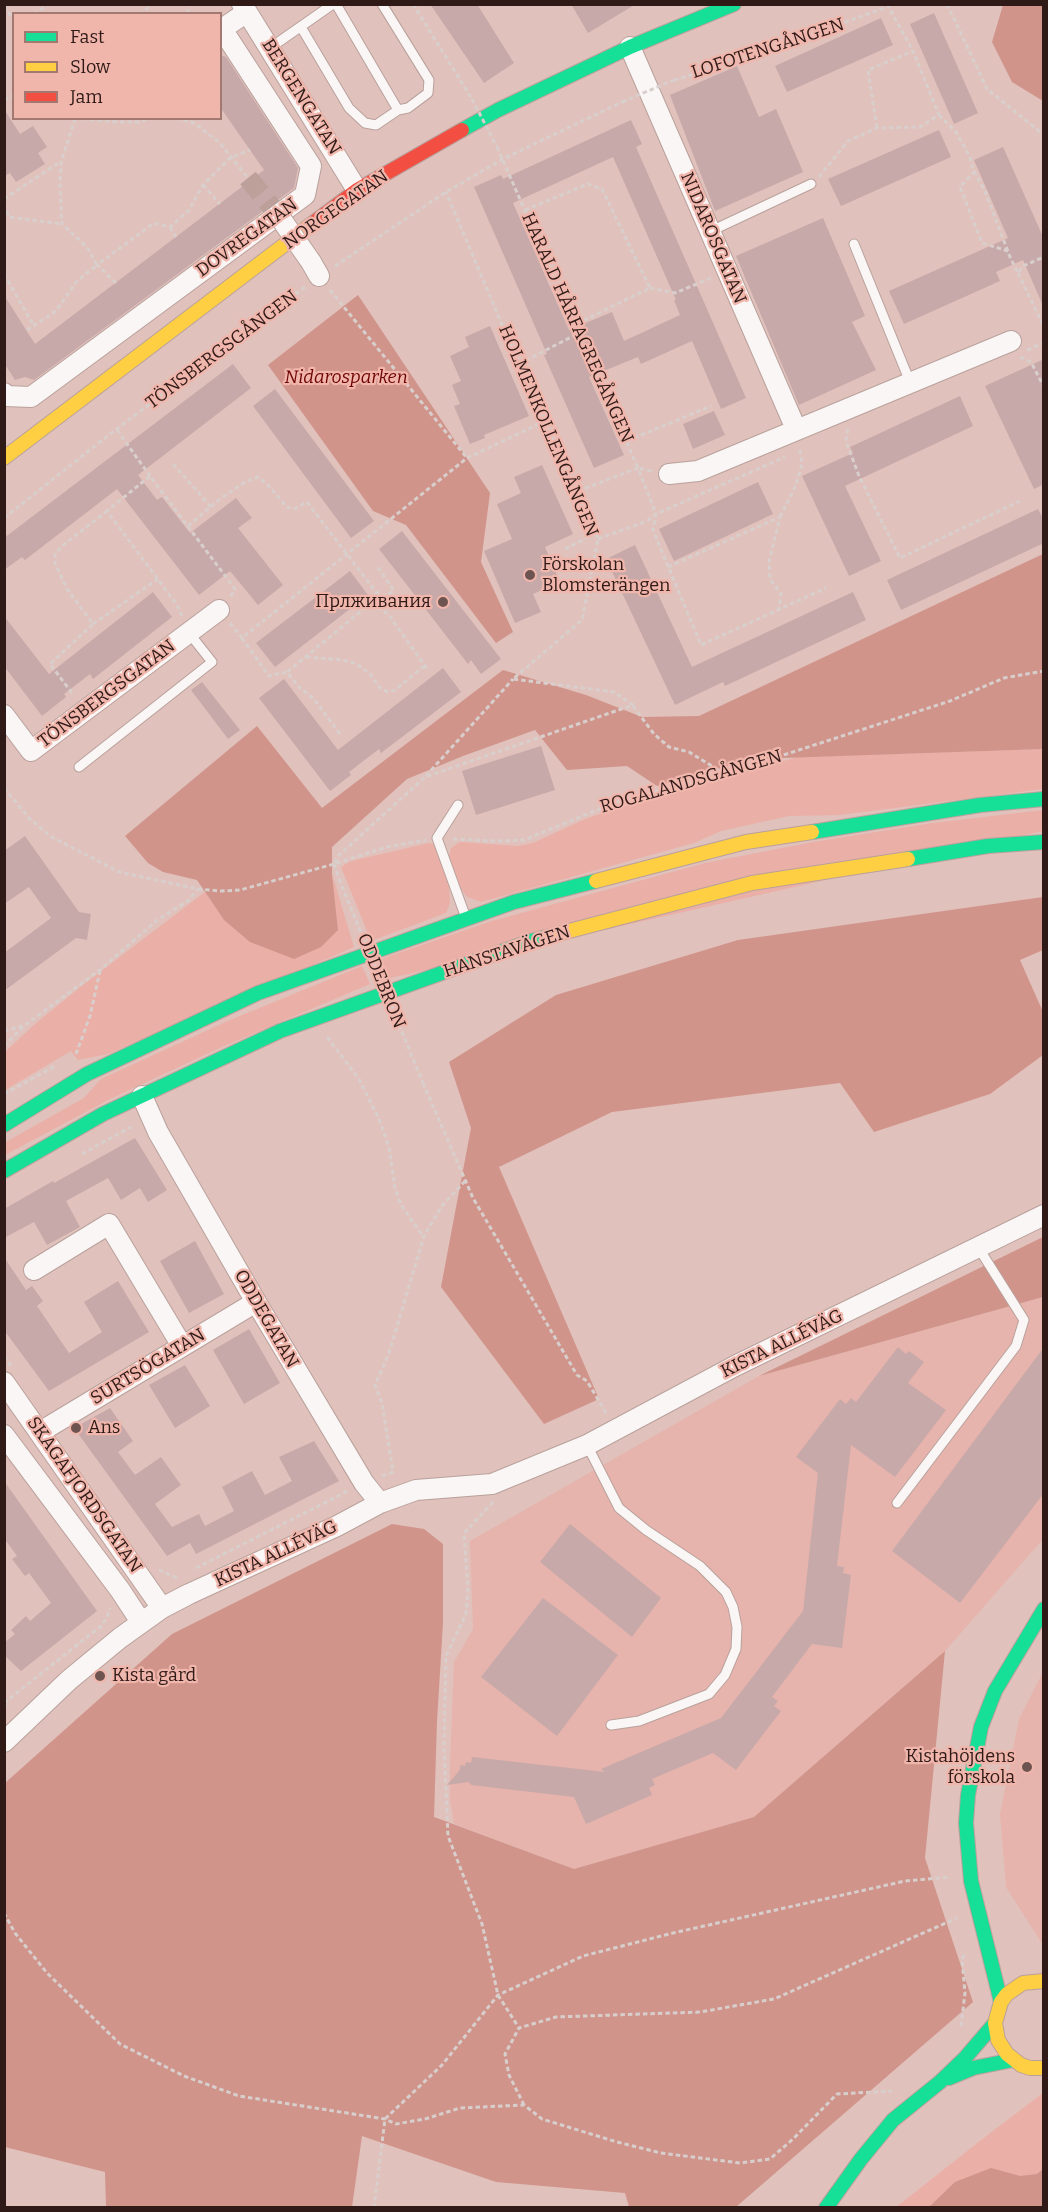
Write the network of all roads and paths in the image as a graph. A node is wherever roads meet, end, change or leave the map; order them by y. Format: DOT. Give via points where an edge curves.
graph roads {
  1 [pos="335,4"];
  2 [pos="382,4"];
  3 [pos="413,4"];
  4 [pos="734,4"];
  5 [pos="896,4"];
  6 [pos="947,4"];
  7 [pos="887,6"];
  8 [pos="245,8"];
  9 [pos="301,27"];
  10 [pos="630,47"];
  11 [pos="270,48"];
  12 [pos="913,51"];
  13 [pos="398,110"];
  14 [pos="939,115"];
  15 [pos="75,120"];
  16 [pos="89,120"];
  17 [pos="144,120"];
  18 [pos="183,120"];
  19 [pos="877,128"];
  20 [pos="1044,135"];
  21 [pos="250,150"];
  22 [pos="230,158"];
  23 [pos="503,159"];
  24 [pos="61,162"];
  25 [pos="975,171"];
  26 [pos="248,178"];
  27 [pos="811,184"];
  28 [pos="203,185"];
  29 [pos="357,190"];
  30 [pos="446,192"];
  31 [pos="4,202"];
  32 [pos="220,204"];
  33 [pos="525,210"];
  34 [pos="279,216"];
  35 [pos="62,225"];
  36 [pos="170,227"];
  37 [pos="711,231"];
  38 [pos="176,237"];
  39 [pos="854,244"];
  40 [pos="1008,251"];
  41 [pos="1044,257"];
  42 [pos="97,265"];
  43 [pos="315,269"];
  44 [pos="727,270"];
  45 [pos="1018,273"];
  46 [pos="4,274"];
  47 [pos="116,283"];
  48 [pos="650,288"];
  49 [pos="576,324"];
  50 [pos="34,326"];
  51 [pos="1044,327"];
  52 [pos="27,330"];
  53 [pos="579,333"];
  54 [pos="1011,340"];
  55 [pos="1044,343"];
  56 [pos="519,364"];
  57 [pos="910,382"];
  58 [pos="1044,387"];
  59 [pos="4,393"];
  60 [pos="711,406"];
  61 [pos="840,411"];
  62 [pos="543,422"];
  63 [pos="796,429"];
  64 [pos="117,430"];
  65 [pos="848,431"];
  66 [pos="839,435"];
  67 [pos="627,441"];
  68 [pos="810,447"];
  69 [pos="7,451"];
  70 [pos="789,455"];
  71 [pos="467,458"];
  72 [pos="173,464"];
  73 [pos="638,468"];
  74 [pos="669,474"];
  75 [pos="150,476"];
  76 [pos="578,491"];
  77 [pos="1020,501"];
  78 [pos="210,507"];
  79 [pos="107,512"];
  80 [pos="656,514"];
  81 [pos="780,517"];
  82 [pos="4,518"];
  83 [pos="188,526"];
  84 [pos="596,533"];
  85 [pos="598,539"];
  86 [pos="565,549"];
  87 [pos="348,553"];
  88 [pos="377,566"];
  89 [pos="669,567"];
  90 [pos="158,579"];
  91 [pos="826,588"];
  92 [pos="376,592"];
  93 [pos="371,603"];
  94 [pos="219,610"];
  95 [pos="779,610"];
  96 [pos="93,624"];
  97 [pos="189,633"];
  98 [pos="242,638"];
  99 [pos="306,657"];
  100 [pos="424,666"];
  101 [pos="428,670"];
  102 [pos="1044,671"];
  103 [pos="287,672"];
  104 [pos="513,680"];
  105 [pos="72,693"];
  106 [pos="633,705"];
  107 [pos="4,715"];
  108 [pos="340,734"];
  109 [pos="79,767"];
  110 [pos="725,774"];
  111 [pos="425,777"];
  112 [pos="4,788"];
  113 [pos="1044,799"];
  114 [pos="458,805"];
  115 [pos="437,838"];
  116 [pos="1044,842"];
  117 [pos="334,864"];
  118 [pos="198,889"];
  119 [pos="467,919"];
  120 [pos="100,970"];
  121 [pos="403,1006"];
  122 [pos="392,1010"];
  123 [pos="25,1025"];
  124 [pos="4,1031"];
  125 [pos="326,1036"];
  126 [pos="4,1046"];
  127 [pos="76,1055"];
  128 [pos="50,1068"];
  129 [pos="4,1094"];
  130 [pos="142,1096"];
  131 [pos="4,1125"];
  132 [pos="4,1171"];
  133 [pos="466,1180"];
  134 [pos="1044,1215"];
  135 [pos="424,1236"];
  136 [pos="978,1247"];
  137 [pos="34,1270"];
  138 [pos="256,1302"];
  139 [pos="182,1346"];
  140 [pos="4,1382"];
  141 [pos="617,1431"];
  142 [pos="40,1432"];
  143 [pos="4,1435"];
  144 [pos="587,1445"];
  145 [pos="390,1458"];
  146 [pos="364,1483"];
  147 [pos="492,1484"];
  148 [pos="380,1503"];
  149 [pos="897,1503"];
  150 [pos="155,1568"];
  151 [pos="106,1599"];
  152 [pos="162,1608"];
  153 [pos="1044,1609"];
  154 [pos="141,1622"];
  155 [pos="5,1702"];
  156 [pos="5,1708"];
  157 [pos="611,1725"];
  158 [pos="4,1742"];
  159 [pos="951,1877"];
  160 [pos="4,1913"];
  161 [pos="961,1916"];
  162 [pos="983,1931"];
  163 [pos="968,1945"];
  164 [pos="1006,1957"];
  165 [pos="1018,1969"];
  166 [pos="1038,1981"];
  167 [pos="498,1995"];
  168 [pos="1001,2002"];
  169 [pos="995,2023"];
  170 [pos="519,2028"];
  171 [pos="956,2034"];
  172 [pos="1013,2060"];
  173 [pos="1044,2068"];
  174 [pos="940,2082"];
  175 [pos="896,2091"];
  176 [pos="524,2105"];
  177 [pos="385,2119"];
  178 [pos="374,2208"];
  179 [pos="826,2208"];
  1 -- 9 [label="lane"];
  1 -- 13 [label="lane"];
  2 -- 13 [label="lane" via="429,80 428,93 408,108"];
  3 -- 23 [label="path, HARALD HÅRFAGREGÅNGEN, bridge" via="472,99"];
  4 -- 10 [label="main road, NORGEGATAN"];
  5 -- 7 [label="path, LOFOTENGÅNGEN"];
  6 -- 20 [label="path" via="987,89"];
  7 -- 12 [label="path"];
  7 -- 23 [label="path, LOFOTENGÅNGEN, bridge" via="742,60 674,80"];
  8 -- 11 [label="street, BERGENGATAN"];
  8 -- 59 [label="street, DOVREGATAN" via="222,29 311,166 305,195 31,397"];
  9 -- 11 [label="lane"];
  9 -- 13 [label="lane" via="349,108 365,123 376,125"];
  10 -- 29 [label="main road, NORGEGATAN" via="498,110"];
  10 -- 37 [label="street, NIDAROSGATAN"];
  11 -- 29 [label="street, BERGENGATAN"];
  12 -- 14 [label="path"];
  12 -- 19 [label="path" via="868,70"];
  14 -- 19 [label="path" via="920,127"];
  14 -- 25 [label="path" via="956,132"];
  15 -- 24 [label="path"];
  16 -- 17 [label="path"];
  18 -- 22 [label="path" via="194,123 219,142"];
  19 -- 27 [label="path" via="848,141"];
  21 -- 22 [label="path"];
  22 -- 26 [label="path"];
  22 -- 28 [label="path"];
  23 -- 30 [label="path"];
  23 -- 33 [label="path, HARALD HÅRFAGREGÅNGEN"];
  24 -- 31 [label="path"];
  24 -- 35 [label="path"];
  25 -- 40 [label="path"];
  25 -- 40 [label="path" via="960,187 982,243"];
  27 -- 37 [label="lane"];
  28 -- 32 [label="path"];
  28 -- 36 [label="path" via="189,210"];
  29 -- 69 [label="main road, NORGEGATAN"];
  30 -- 43 [label="path, TÖNSBERGSGÅNGEN"];
  30 -- 56 [label="path, HOLMENKOLLENGÅNGEN"];
  31 -- 35 [label="path" via="9,217"];
  33 -- 48 [label="path" via="588,184 602,189"];
  33 -- 49 [label="path, HARALD HÅRFAGREGÅNGEN"];
  34 -- 43 [label="street, bridge"];
  35 -- 42 [label="path" via="87,248"];
  36 -- 38 [label="path"];
  36 -- 42 [label="path" via="154,223"];
  37 -- 44 [label="street, NIDAROSGATAN"];
  39 -- 57 [label="lane"];
  40 -- 45 [label="path"];
  41 -- 45 [label="path" via="1023,266"];
  42 -- 47 [label="path"];
  42 -- 50 [label="path" via="77,281 56,310"];
  43 -- 64 [label="path, TÖNSBERGSGÅNGEN"];
  43 -- 71 [label="path"];
  44 -- 48 [label="path" via="675,293"];
  44 -- 63 [label="street, NIDAROSGATAN"];
  45 -- 51 [label="path"];
  46 -- 50 [label="path"];
  48 -- 49 [label="path"];
  49 -- 53 [label="path, HARALD HÅRFAGREGÅNGEN"];
  50 -- 52 [label="path"];
  53 -- 56 [label="path"];
  53 -- 67 [label="path, HARALD HÅRFAGREGÅNGEN"];
  54 -- 57 [label="street"];
  55 -- 58 [label="path" via="1016,355 1031,362"];
  56 -- 62 [label="path, HOLMENKOLLENGÅNGEN"];
  57 -- 61 [label="street"];
  60 -- 67 [label="path"];
  61 -- 63 [label="street"];
  61 -- 65 [label="path"];
  62 -- 71 [label="path"];
  62 -- 76 [label="path, HOLMENKOLLENGÅNGEN"];
  63 -- 74 [label="street" via="698,471"];
  64 -- 75 [label="path"];
  64 -- 82 [label="path, TÖNSBERGSGÅNGEN"];
  65 -- 66 [label="path"];
  65 -- 77 [label="path" via="846,441 859,476 900,558"];
  67 -- 73 [label="path, HARALD HÅRFAGREGÅNGEN"];
  68 -- 81 [label="path" via="800,450 802,464"];
  70 -- 80 [label="path"];
  71 -- 87 [label="path"];
  72 -- 78 [label="path"];
  73 -- 74 [label="path"];
  73 -- 76 [label="path"];
  73 -- 80 [label="path, HARALD HÅRFAGREGÅNGEN"];
  75 -- 79 [label="path"];
  75 -- 83 [label="path"];
  76 -- 84 [label="path, HOLMENKOLLENGÅNGEN"];
  78 -- 83 [label="path"];
  78 -- 87 [label="path" via="258,477 287,507 294,509 307,502"];
  79 -- 90 [label="path"];
  79 -- 96 [label="path" via="55,554 67,589"];
  80 -- 85 [label="path"];
  80 -- 89 [label="path, HARALD HÅRFAGREGÅNGEN" via="654,530"];
  81 -- 89 [label="path"];
  81 -- 95 [label="path" via="769,562 770,579 781,594"];
  83 -- 94 [label="path" via="235,589"];
  84 -- 85 [label="path, HOLMENKOLLENGÅNGEN"];
  84 -- 86 [label="path"];
  85 -- 104 [label="path, HOLMENKOLLENGÅNGEN" via="582,620"];
  87 -- 92 [label="path"];
  87 -- 98 [label="path"];
  88 -- 92 [label="path" via="394,591 384,596"];
  89 -- 95 [label="path, HARALD HÅRFAGREGÅNGEN" via="701,645"];
  90 -- 96 [label="path"];
  90 -- 97 [label="path" via="177,605"];
  91 -- 95 [label="path"];
  92 -- 93 [label="path"];
  93 -- 99 [label="path"];
  93 -- 100 [label="path" via="388,614"];
  94 -- 97 [label="street, TÖNSBERGSGATAN"];
  94 -- 98 [label="path"];
  96 -- 105 [label="path" via="50,664"];
  97 -- 107 [label="street, TÖNSBERGSGATAN" via="32,752"];
  97 -- 109 [label="lane" via="212,662"];
  98 -- 103 [label="path" via="269,676"];
  99 -- 100 [label="path" via="355,663 388,692"];
  99 -- 103 [label="path"];
  100 -- 101 [label="path"];
  102 -- 110 [label="path, ROGALANDSGÅNGEN" via="1004,678 950,701"];
  103 -- 108 [label="path"];
  104 -- 106 [label="path" via="614,692"];
  104 -- 111 [label="path, HOLMENKOLLENGÅNGEN"];
  106 -- 110 [label="path" via="669,747 689,752"];
  106 -- 111 [label="path"];
  110 -- 115 [label="path, ROGALANDSGÅNGEN" via="619,801 524,840"];
  111 -- 117 [label="path"];
  112 -- 118 [label="path" via="28,818 50,836 119,872"];
  113 -- 119 [label="main road" via="980,805 746,842 514,902"];
  114 -- 115 [label="lane"];
  115 -- 117 [label="path, ROGALANDSGÅNGEN" via="387,847"];
  115 -- 119 [label="lane"];
  116 -- 130 [label="main road, HANSTAVÄGEN" via="988,846 752,884 531,941 280,1031"];
  117 -- 118 [label="path, ROGALANDSGÅNGEN" via="240,890"];
  117 -- 133 [label="path, ODDEBRON, bridge"];
  118 -- 120 [label="path"];
  119 -- 131 [label="main road" via="258,993 87,1074"];
  120 -- 123 [label="path"];
  120 -- 127 [label="path"];
  121 -- 122 [label="path"];
  123 -- 124 [label="path"];
  123 -- 126 [label="path"];
  125 -- 135 [label="path" via="359,1079 379,1119 401,1205"];
  128 -- 129 [label="path"];
  130 -- 132 [label="main road, HANSTAVÄGEN"];
  130 -- 138 [label="street, ODDEGATAN" via="158,1132"];
  133 -- 135 [label="path" via="442,1206"];
  133 -- 141 [label="path, ODDEBRON" via="577,1375 587,1381"];
  134 -- 136 [label="street, KISTA ALLÉVÄG"];
  135 -- 145 [label="path" via="389,1353 375,1385 382,1402"];
  136 -- 141 [label="street, KISTA ALLÉVÄG" via="735,1366"];
  136 -- 149 [label="lane" via="1024,1320 1016,1346"];
  137 -- 139 [label="street" via="109,1224"];
  138 -- 139 [label="street, SURTSÖGATAN"];
  138 -- 146 [label="street, ODDEGATAN"];
  139 -- 142 [label="street, SURTSÖGATAN"];
  140 -- 142 [label="street, SKAGAFJORDSGATAN"];
  141 -- 144 [label="street, KISTA ALLÉVÄG"];
  142 -- 152 [label="street, SKAGAFJORDSGATAN"];
  143 -- 154 [label="street, SKAGAFJORDSGATAN"];
  144 -- 147 [label="street, KISTA ALLÉVÄG"];
  144 -- 157 [label="lane" via="619,1508 700,1566 726,1592 737,1627 736,1649 725,1675 708,1694 639,1721"];
  146 -- 148 [label="street, ODDEGATAN"];
  146 -- 150 [label="path" via="176,1579"];
  147 -- 148 [label="street, KISTA ALLÉVÄG" via="416,1490"];
  147 -- 167 [label="path" via="503,1490 464,1533 466,1614 446,1656 444,1744 448,1836 483,1924"];
  148 -- 152 [label="street, KISTA ALLÉVÄG"];
  151 -- 155 [label="path" via="110,1608 100,1626"];
  152 -- 154 [label="street, KISTA ALLÉVÄG"];
  153 -- 162 [label="main road" via="994,1691 973,1762 966,1823 971,1881"];
  154 -- 158 [label="street, KISTA ALLÉVÄG" via="69,1680"];
  155 -- 156 [label="path"];
  159 -- 167 [label="path" via="905,1881 583,1956"];
  160 -- 177 [label="path" via="15,1934 47,1973 120,2044 184,2076 239,2096"];
  161 -- 170 [label="path" via="774,1999 700,2012 556,2017"];
  162 -- 164 [label="main road"];
  162 -- 168 [label="main road"];
  163 -- 171 [label="path" via="962,1959 962,2025"];
  165 -- 166 [label="main road"];
  166 -- 168 [label="main road" via="1014,1988"];
  167 -- 170 [label="path"];
  167 -- 177 [label="path" via="442,2065"];
  168 -- 169 [label="main road"];
  169 -- 172 [label="main road" via="998,2040"];
  169 -- 174 [label="main road"];
  170 -- 176 [label="path" via="505,2054 509,2075"];
  172 -- 173 [label="main road" via="1030,2068"];
  172 -- 174 [label="main road" via="973,2068"];
  174 -- 179 [label="main road" via="893,2120"];
  175 -- 176 [label="path" via="837,2094 770,2159 740,2163 617,2142 542,2119"];
  176 -- 177 [label="path" via="460,2108 396,2124"];
  177 -- 178 [label="path"];
}
